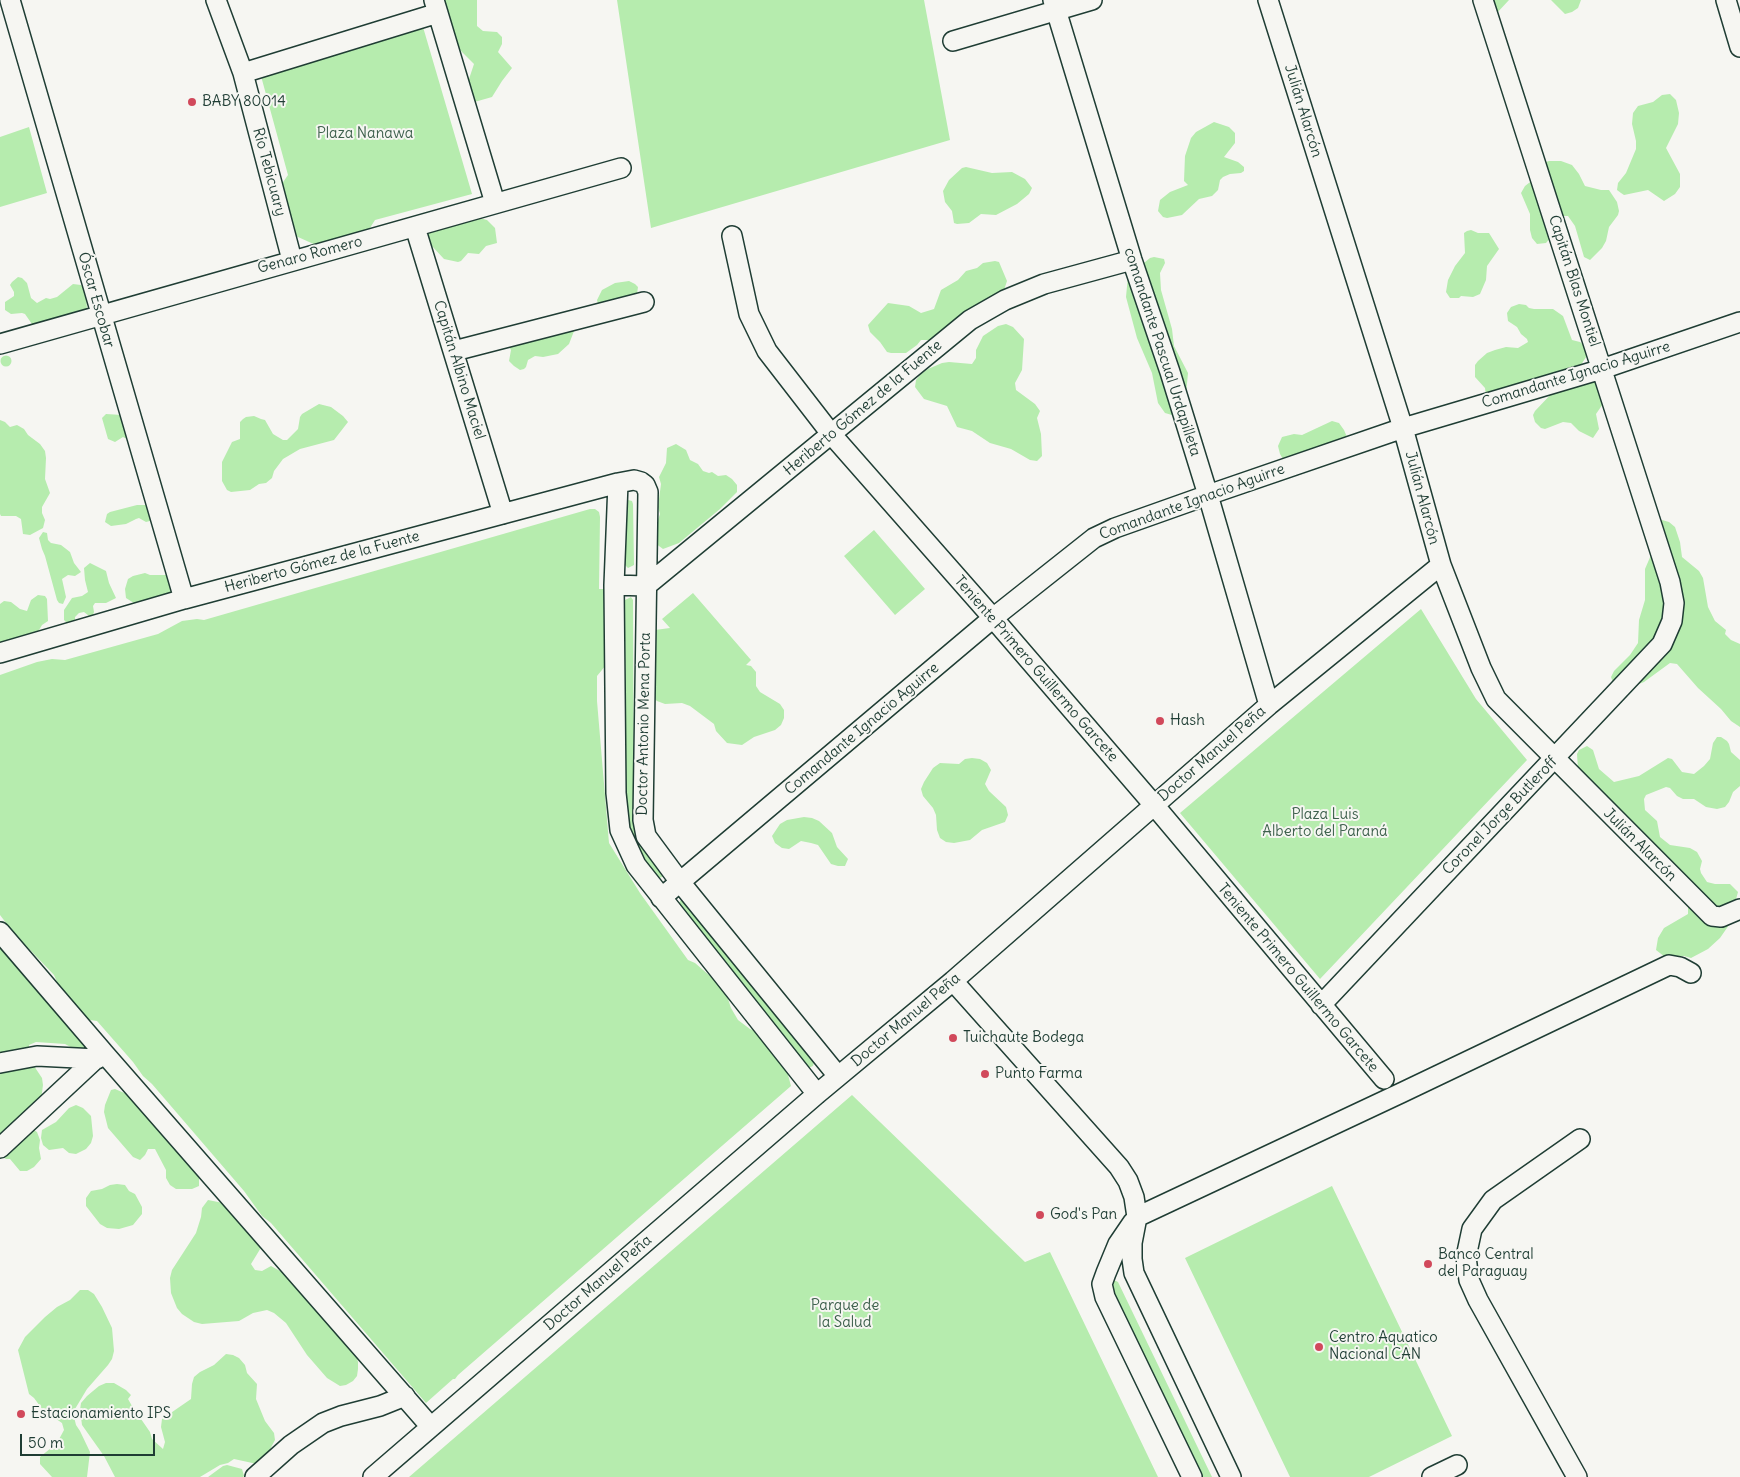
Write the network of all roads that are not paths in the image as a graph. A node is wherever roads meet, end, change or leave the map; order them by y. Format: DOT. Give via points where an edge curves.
graph roads {
  1 [pos="10,0"];
  2 [pos="216,0"];
  3 [pos="1092,0"];
  4 [pos="1268,0"];
  5 [pos="1484,0"];
  6 [pos="1726,0"];
  7 [pos="1055,5"];
  8 [pos="436,6"];
  9 [pos="952,41"];
  10 [pos="1740,47"];
  11 [pos="243,73"];
  12 [pos="621,168"];
  13 [pos="495,203"];
  14 [pos="415,227"];
  15 [pos="732,236"];
  16 [pos="292,260"];
  17 [pos="1132,260"];
  18 [pos="644,302"];
  19 [pos="101,316"];
  20 [pos="1740,322"];
  21 [pos="0,344"];
  22 [pos="454,351"];
  23 [pos="1602,369"];
  24 [pos="1403,428"];
  25 [pos="832,435"];
  26 [pos="618,483"];
  27 [pos="645,484"];
  28 [pos="1208,495"];
  29 [pos="503,514"];
  30 [pos="1440,565"];
  31 [pos="614,585"];
  32 [pos="646,586"];
  33 [pos="184,599"];
  34 [pos="993,618"];
  35 [pos="1672,621"];
  36 [pos="0,653"];
  37 [pos="1268,705"];
  38 [pos="1555,759"];
  39 [pos="1154,805"];
  40 [pos="680,882"];
  41 [pos="660,898"];
  42 [pos="1740,908"];
  43 [pos="0,932"];
  44 [pos="1691,973"];
  45 [pos="953,981"];
  46 [pos="1321,1005"];
  47 [pos="100,1055"];
  48 [pos="0,1063"];
  49 [pos="838,1076"];
  50 [pos="1384,1080"];
  51 [pos="816,1094"];
  52 [pos="1580,1140"];
  53 [pos="0,1148"];
  54 [pos="1137,1217"];
  55 [pos="404,1396"];
  56 [pos="431,1427"];
  57 [pos="1457,1465"];
  58 [pos="1184,1474"];
  59 [pos="255,1477"];
  60 [pos="373,1477"];
  61 [pos="1231,1477"];
  62 [pos="1432,1477"];
  63 [pos="1577,1477"];
  1 -- 19 [label="street, Óscar Escobar"];
  2 -- 11 [label="street, Río Tebicuary"];
  3 -- 7 [label="street"];
  4 -- 24 [label="street, Julián Alarcón"];
  5 -- 23 [label="street, Capitán Blas Montiel"];
  6 -- 10 [label="street"];
  7 -- 9 [label="street"];
  7 -- 17 [label="street, comandante Pascual Urdapilleta"];
  8 -- 11 [label="street"];
  8 -- 13 [label="street"];
  11 -- 16 [label="street, Río Tebicuary"];
  12 -- 13 [label="street, Genaro Romero"];
  13 -- 14 [label="street, Genaro Romero"];
  14 -- 16 [label="street, Genaro Romero"];
  14 -- 22 [label="street, Capitán Albino Maciel"];
  15 -- 25 [label="street, Teniente Primero Guillermo Garcete" via="749,314 767,351"];
  16 -- 19 [label="street, Genaro Romero"];
  17 -- 25 [label="street, Heriberto Gómez de la Fuente" via="1044,284 1005,300 970,320"];
  17 -- 28 [label="street, comandante Pascual Urdapilleta"];
  18 -- 22 [label="street"];
  19 -- 21 [label="street, Genaro Romero"];
  19 -- 33 [label="street, Óscar Escobar"];
  20 -- 23 [label="street, Comandante Ignacio Aguirre"];
  22 -- 29 [label="street, Capitán Albino Maciel"];
  23 -- 24 [label="street, Comandante Ignacio Aguirre"];
  23 -- 35 [label="street, Capitán Blas Montiel" via="1670,582 1674,603"];
  24 -- 28 [label="street, Comandante Ignacio Aguirre"];
  24 -- 30 [label="street, Julián Alarcón"];
  25 -- 32 [label="street, Heriberto Gómez de la Fuente"];
  25 -- 34 [label="street, Teniente Primero Guillermo Garcete"];
  26 -- 27 [label="street, Heriberto Gómez de la Fuente" via="634,480"];
  26 -- 29 [label="street, Heriberto Gómez de la Fuente"];
  26 -- 31 [label="street"];
  27 -- 32 [label="street, Doctor Antonio Mena Porta" via="648,492"];
  28 -- 34 [label="street, Comandante Ignacio Aguirre" via="1094,538"];
  28 -- 37 [label="street, comandante Pascual Urdapilleta"];
  29 -- 33 [label="street, Heriberto Gómez de la Fuente"];
  30 -- 37 [label="street, Doctor Manuel Peña"];
  30 -- 38 [label="street, Julián Alarcón" via="1496,698"];
  31 -- 32 [label="street"];
  31 -- 41 [label="street" via="618,822 636,865"];
  32 -- 40 [label="street, Doctor Antonio Mena Porta" via="642,820 649,841"];
  33 -- 36 [label="street, Heriberto Gómez de la Fuente"];
  34 -- 39 [label="street, Teniente Primero Guillermo Garcete"];
  34 -- 40 [label="street, Comandante Ignacio Aguirre"];
  35 -- 38 [label="street, Coronel Jorge Butleroff" via="1662,644"];
  37 -- 39 [label="street, Doctor Manuel Peña"];
  38 -- 42 [label="street, Julián Alarcón" via="1712,916 1722,917"];
  38 -- 46 [label="street, Coronel Jorge Butleroff"];
  39 -- 45 [label="street, Doctor Manuel Peña"];
  39 -- 46 [label="street, Teniente Primero Guillermo Garcete"];
  40 -- 41 [label="street, Comandante Ignacio Aguirre"];
  40 -- 49 [label="street, Doctor Antonio Mena Porta"];
  41 -- 51 [label="street"];
  43 -- 47 [label="street"];
  44 -- 54 [label="street" via="1669,965"];
  45 -- 49 [label="street, Doctor Manuel Peña"];
  45 -- 54 [label="street" via="1119,1167 1134,1196"];
  46 -- 50 [label="street, Teniente Primero Guillermo Garcete"];
  47 -- 48 [label="street" via="37,1056"];
  47 -- 53 [label="street"];
  47 -- 55 [label="street"];
  49 -- 51 [label="street, Doctor Manuel Peña"];
  51 -- 56 [label="street, Doctor Manuel Peña"];
  52 -- 63 [label="street" via="1493,1200 1472,1229 1466,1257 1469,1280 1478,1300"];
  54 -- 58 [label="street" via="1118,1244 1102,1284"];
  54 -- 61 [label="street" via="1132,1243 1134,1274"];
  55 -- 56 [label="street"];
  55 -- 59 [label="street" via="323,1423"];
  56 -- 60 [label="street, Doctor Manuel Peña"];
  57 -- 62 [label="street"];
}
